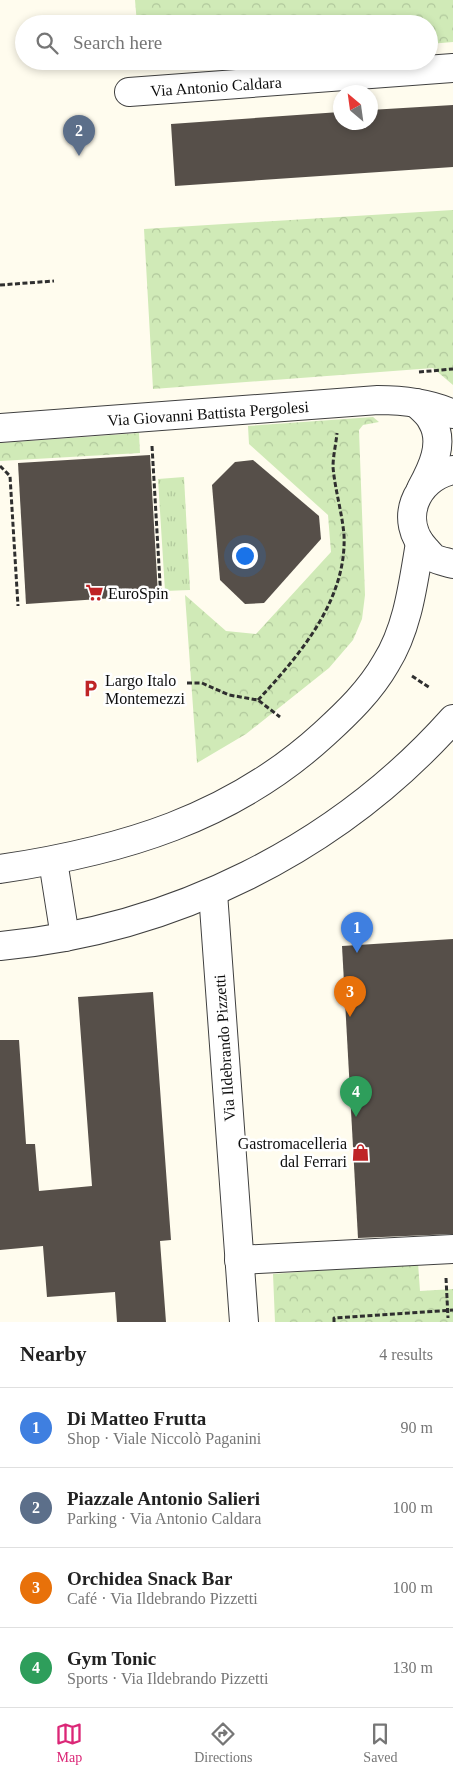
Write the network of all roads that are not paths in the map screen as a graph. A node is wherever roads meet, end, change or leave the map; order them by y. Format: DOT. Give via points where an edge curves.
graph roads {
  1 [pos="453,68"];
  2 [pos="438,69"];
  3 [pos="426,70"];
  4 [pos="129,92"];
  5 [pos="416,403"];
  6 [pos="453,414"];
  7 [pos="0,428"];
  8 [pos="453,470"];
  9 [pos="421,490"];
  10 [pos="420,544"];
  11 [pos="453,564"];
  12 [pos="453,719"];
  13 [pos="54,861"];
  14 [pos="0,869"];
  15 [pos="213,893"];
  16 [pos="65,937"];
  17 [pos="0,946"];
  18 [pos="449,1249"];
  19 [pos="239,1260"];
  20 [pos="244,1322"];
  1 -- 2 [label="street, Via Antonio Caldara"];
  3 -- 4 [label="street, Via Antonio Caldara"];
  5 -- 6 [label="street, Via Giovanni Battista Pergolesi"];
  5 -- 7 [label="street, Via Giovanni Battista Pergolesi" via="378,400"];
  5 -- 9 [label="street" via="432,421 436,436 437,454"];
  8 -- 9 [label="street" via="429,481"];
  9 -- 10 [label="street" via="411,517"];
  10 -- 11 [label="street" via="434,558"];
  10 -- 13 [label="street" via="409,604 387,662 364,696 318,740 259,783 197,818 128,844"];
  12 -- 15 [label="street" via="400,773 353,811 280,859"];
  13 -- 14 [label="street"];
  13 -- 16 [label="street"];
  15 -- 16 [label="street" via="139,919"];
  15 -- 19 [label="street, Via Ildebrando Pizzetti"];
  16 -- 17 [label="street"];
  18 -- 19 [label="street"];
  19 -- 20 [label="street, Via Ildebrando Pizzetti"];
}
